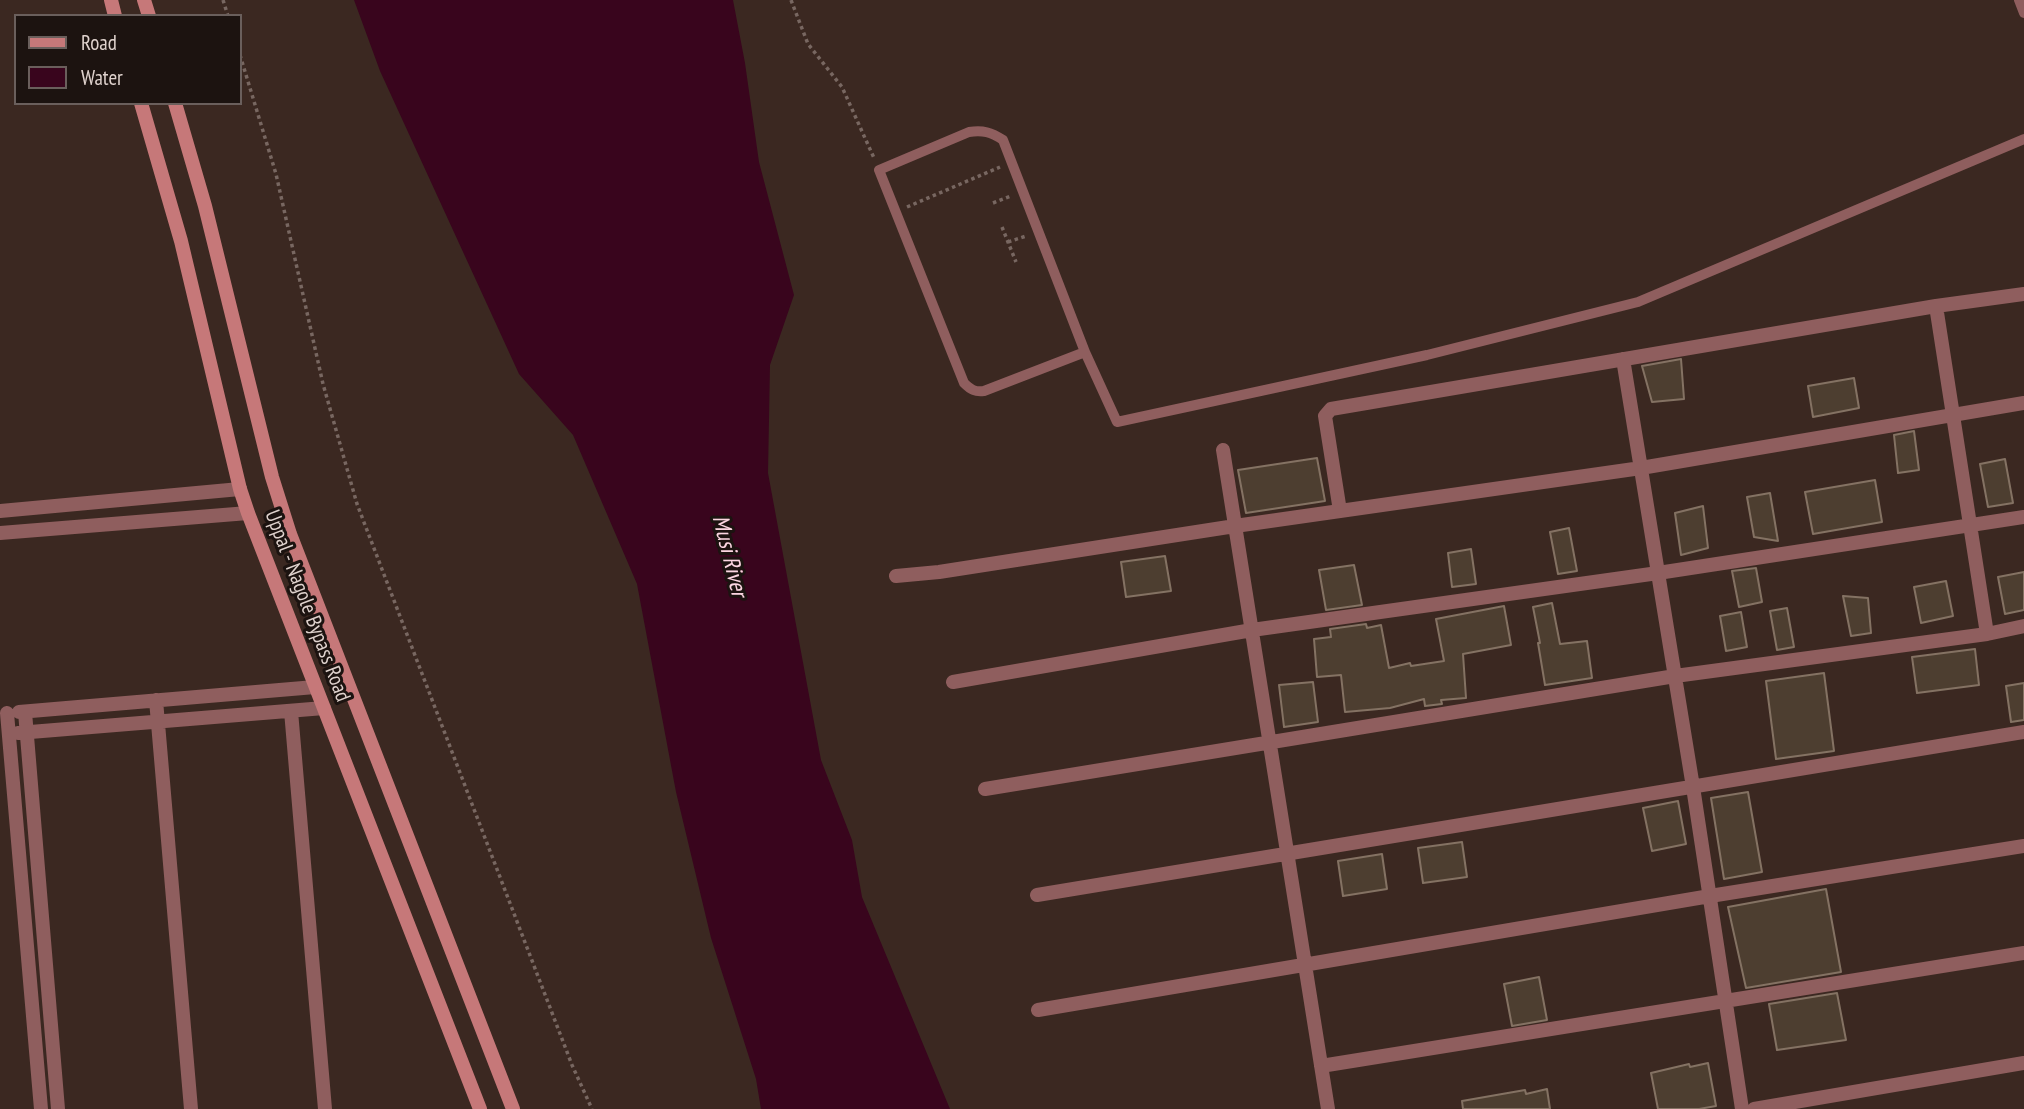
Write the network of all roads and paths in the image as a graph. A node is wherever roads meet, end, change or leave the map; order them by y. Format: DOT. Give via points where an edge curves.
graph roads {
  1 [pos="791,0"];
  2 [pos="2019,0"];
  3 [pos="2024,13"];
  4 [pos="242,62"];
  5 [pos="142,105"];
  6 [pos="176,105"];
  7 [pos="2024,139"];
  8 [pos="1011,162"];
  9 [pos="879,170"];
  10 [pos="895,212"];
  11 [pos="1002,227"];
  12 [pos="1016,262"];
  13 [pos="2024,294"];
  14 [pos="1936,306"];
  15 [pos="1085,352"];
  16 [pos="1623,359"];
  17 [pos="2024,403"];
  18 [pos="1953,414"];
  19 [pos="1223,450"];
  20 [pos="1641,468"];
  21 [pos="240,489"];
  22 [pos="0,511"];
  23 [pos="1340,511"];
  24 [pos="248,513"];
  25 [pos="2024,517"];
  26 [pos="1235,526"];
  27 [pos="1970,526"];
  28 [pos="0,533"];
  29 [pos="1658,573"];
  30 [pos="896,576"];
  31 [pos="2024,626"];
  32 [pos="1252,630"];
  33 [pos="1987,634"];
  34 [pos="1675,676"];
  35 [pos="953,682"];
  36 [pos="315,687"];
  37 [pos="156,700"];
  38 [pos="324,708"];
  39 [pos="291,711"];
  40 [pos="25,712"];
  41 [pos="3,713"];
  42 [pos="158,721"];
  43 [pos="2024,732"];
  44 [pos="27,733"];
  45 [pos="4,734"];
  46 [pos="1270,743"];
  47 [pos="1693,787"];
  48 [pos="985,789"];
  49 [pos="2024,846"];
  50 [pos="1287,854"];
  51 [pos="1037,895"];
  52 [pos="1710,895"];
  53 [pos="2024,953"];
  54 [pos="1305,965"];
  55 [pos="1726,1002"];
  56 [pos="1038,1010"];
  57 [pos="2024,1063"];
  58 [pos="1321,1066"];
  59 [pos="41,1109"];
  60 [pos="58,1109"];
  61 [pos="191,1109"];
  62 [pos="325,1109"];
  63 [pos="480,1109"];
  64 [pos="513,1109"];
  65 [pos="592,1109"];
  66 [pos="1328,1109"];
  67 [pos="1742,1109"];
  68 [pos="1754,1109"];
  1 -- 9 [label="path" via="808,44 842,87"];
  2 -- 3 [label="lane"];
  4 -- 65 [label="path" via="276,174 323,384 357,504"];
  5 -- 21 [label="street, Uppal - Nagole Bypass Road" via="181,241"];
  6 -- 64 [label="street, Uppal - Nagole Bypass Road" via="290,534"];
  7 -- 15 [label="lane" via="1638,302 1427,355 1117,422"];
  8 -- 9 [label="lane" via="1003,140 981,130"];
  8 -- 10 [label="path"];
  8 -- 15 [label="lane"];
  9 -- 10 [label="lane"];
  10 -- 15 [label="lane" via="970,389 984,391"];
  11 -- 12 [label="path"];
  13 -- 14 [label="street"];
  14 -- 16 [label="street"];
  14 -- 18 [label="street"];
  16 -- 20 [label="street"];
  16 -- 23 [label="street" via="1331,409 1325,416"];
  17 -- 18 [label="street"];
  18 -- 20 [label="street"];
  18 -- 27 [label="street"];
  19 -- 26 [label="street"];
  20 -- 23 [label="street"];
  20 -- 29 [label="street"];
  21 -- 22 [label="street"];
  21 -- 24 [label="street, Uppal - Nagole Bypass Road"];
  23 -- 26 [label="street"];
  24 -- 28 [label="street"];
  24 -- 36 [label="street, Uppal - Nagole Bypass Road"];
  25 -- 27 [label="street"];
  26 -- 30 [label="street"];
  26 -- 32 [label="street"];
  27 -- 29 [label="street"];
  27 -- 33 [label="street"];
  29 -- 32 [label="street"];
  29 -- 34 [label="street"];
  31 -- 33 [label="street"];
  32 -- 35 [label="street"];
  32 -- 46 [label="street"];
  33 -- 34 [label="street"];
  34 -- 46 [label="street"];
  34 -- 47 [label="street"];
  36 -- 37 [label="street"];
  36 -- 38 [label="street, Uppal - Nagole Bypass Road"];
  37 -- 40 [label="street"];
  37 -- 42 [label="street"];
  38 -- 39 [label="street"];
  38 -- 63 [label="street, Uppal - Nagole Bypass Road"];
  39 -- 42 [label="street"];
  39 -- 62 [label="street"];
  40 -- 41 [label="street"];
  40 -- 44 [label="street"];
  41 -- 45 [label="street"];
  42 -- 44 [label="street"];
  42 -- 61 [label="street"];
  43 -- 47 [label="street"];
  44 -- 45 [label="street"];
  44 -- 60 [label="street"];
  45 -- 59 [label="street"];
  46 -- 48 [label="street"];
  46 -- 50 [label="street"];
  47 -- 50 [label="street"];
  47 -- 52 [label="street"];
  49 -- 52 [label="street"];
  50 -- 51 [label="street"];
  50 -- 54 [label="street"];
  52 -- 54 [label="street"];
  52 -- 55 [label="street"];
  53 -- 55 [label="street"];
  54 -- 56 [label="street"];
  54 -- 58 [label="street"];
  55 -- 58 [label="street"];
  55 -- 67 [label="street"];
  57 -- 68 [label="street"];
  58 -- 66 [label="street"];
}
